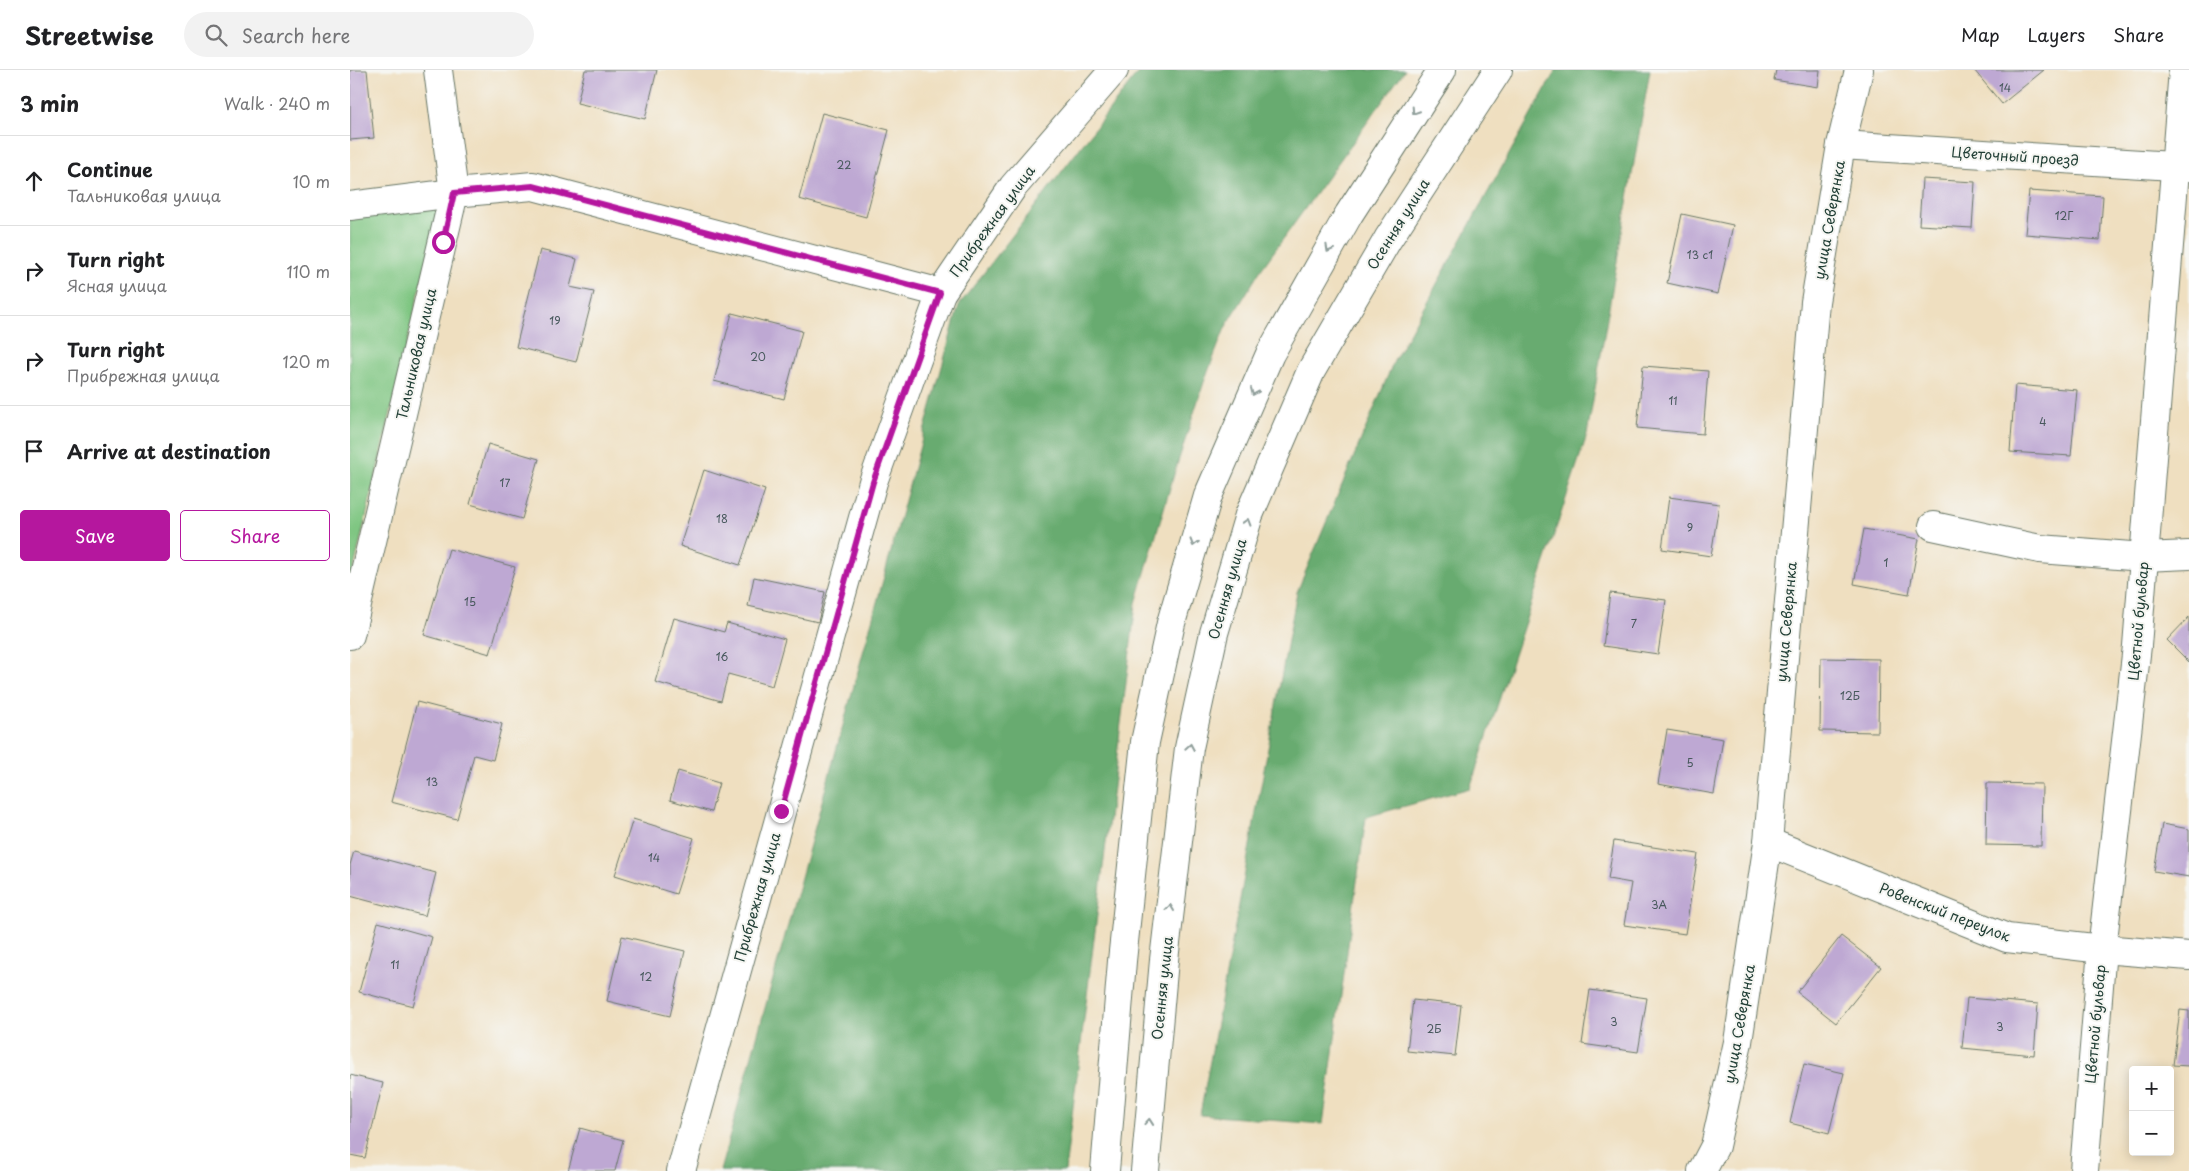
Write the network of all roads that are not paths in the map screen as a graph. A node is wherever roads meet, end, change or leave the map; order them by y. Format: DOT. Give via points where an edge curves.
graph roads {
  1 [pos="438,70"];
  2 [pos="1114,70"];
  3 [pos="1442,70"];
  4 [pos="1498,70"];
  5 [pos="1859,70"];
  6 [pos="2183,70"];
  7 [pos="1841,145"];
  8 [pos="2182,167"];
  9 [pos="454,193"];
  10 [pos="350,206"];
  11 [pos="940,293"];
  12 [pos="1933,526"];
  13 [pos="2189,555"];
  14 [pos="2144,556"];
  15 [pos="350,635"];
  16 [pos="1768,842"];
  17 [pos="2102,950"];
  18 [pos="2189,956"];
  19 [pos="681,1171"];
  20 [pos="1105,1171"];
  21 [pos="1145,1171"];
  22 [pos="1702,1171"];
  23 [pos="2084,1171"];
  1 -- 9 [label="street, Тальниковая улица"];
  2 -- 11 [label="street, Прибрежная улица" via="1014,187"];
  3 -- 20 [label="street, one-way" via="1349,214 1270,354 1208,496 1171,623 1145,742 1122,961"];
  21 -- 4 [label="street, Осенняя улица, one-way" via="1164,960 1189,748 1214,633 1249,515 1311,371 1388,238"];
  5 -- 7 [label="street, улица Северянка"];
  6 -- 8 [label="street, Цветной бульвар"];
  7 -- 8 [label="street, Цветочный проезд"];
  7 -- 16 [label="street, улица Северянка" via="1815,302"];
  8 -- 14 [label="street, Цветной бульвар"];
  9 -- 10 [label="street"];
  9 -- 11 [label="street" via="533,186"];
  9 -- 15 [label="street, Тальниковая улица"];
  11 -- 19 [label="street, Прибрежная улица" via="873,482"];
  12 -- 14 [label="street" via="2040,549"];
  13 -- 14 [label="street"];
  14 -- 17 [label="street, Цветной бульвар" via="2137,646"];
  16 -- 17 [label="street, Ровенский переулок" via="2007,938"];
  16 -- 22 [label="street, улица Северянка" via="1738,1042 1715,1146"];
  17 -- 18 [label="street, Ровенский переулок"];
  17 -- 23 [label="street, Цветной бульвар"];
}
